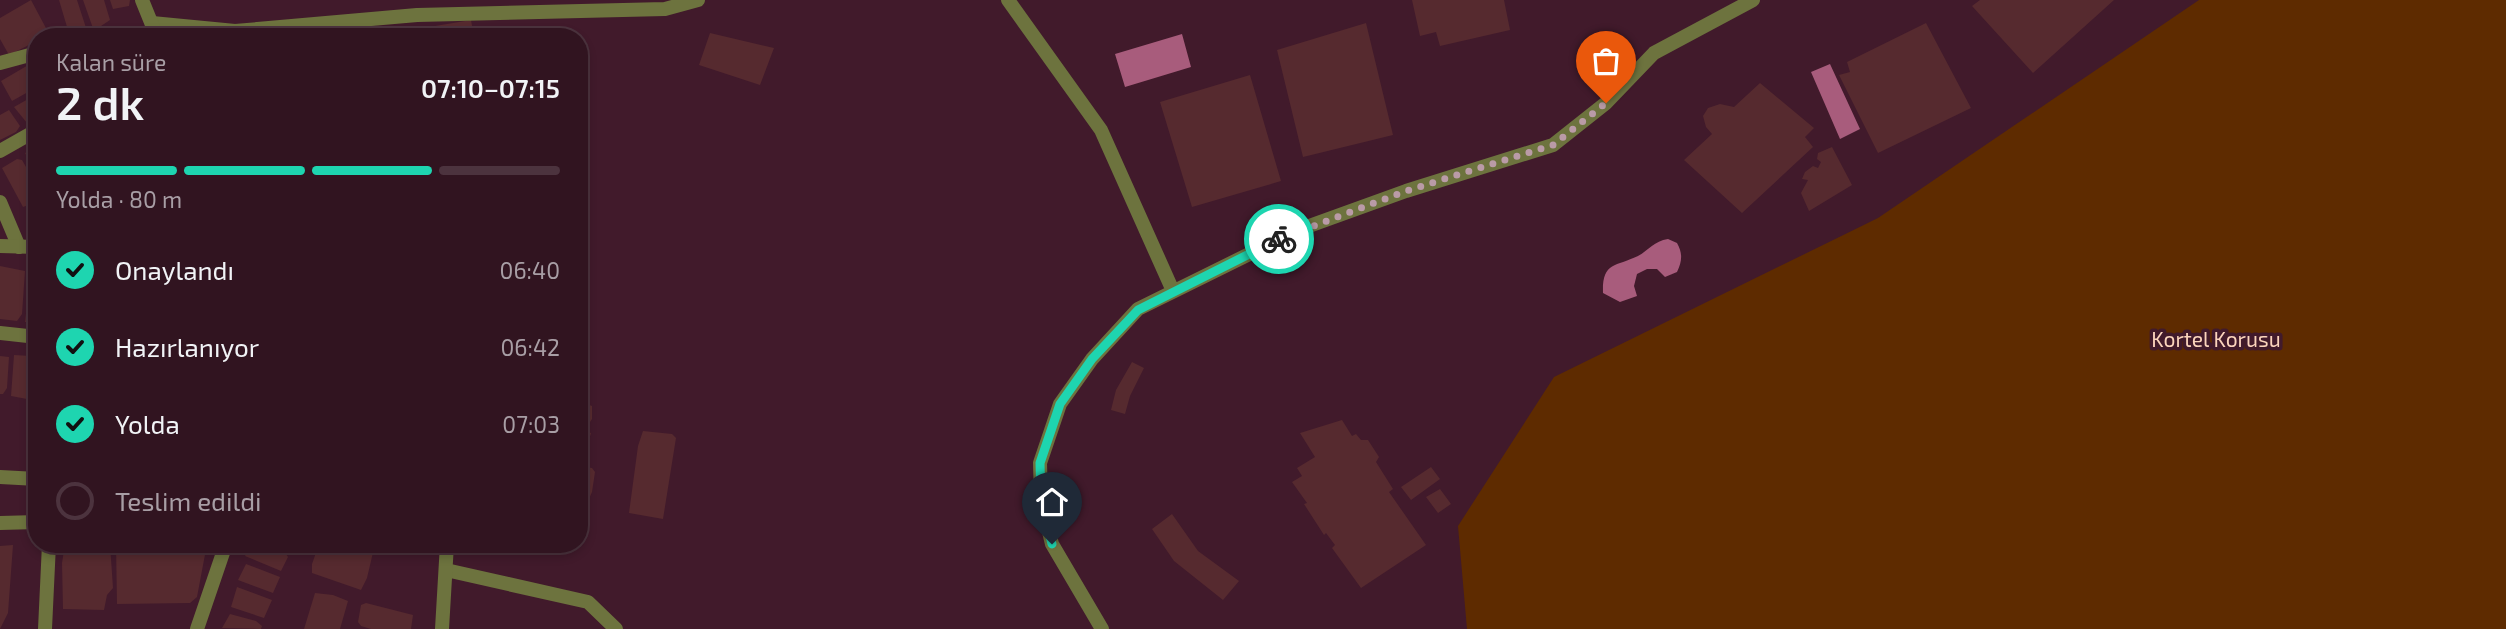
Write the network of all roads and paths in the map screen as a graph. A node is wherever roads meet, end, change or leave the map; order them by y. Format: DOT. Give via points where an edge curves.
graph roads {
  1 [pos="142,0"];
  2 [pos="698,0"];
  3 [pos="1008,0"];
  4 [pos="1753,0"];
  5 [pos="154,28"];
  6 [pos="269,28"];
  7 [pos="28,55"];
  8 [pos="0,63"];
  9 [pos="28,135"];
  10 [pos="0,151"];
  11 [pos="0,202"];
  12 [pos="0,246"];
  13 [pos="19,247"];
  14 [pos="28,247"];
  15 [pos="1173,291"];
  16 [pos="0,334"];
  17 [pos="28,336"];
  18 [pos="0,477"];
  19 [pos="28,479"];
  20 [pos="28,522"];
  21 [pos="0,523"];
  22 [pos="49,553"];
  23 [pos="223,553"];
  24 [pos="447,553"];
  25 [pos="446,569"];
  26 [pos="45,629"];
  27 [pos="197,629"];
  28 [pos="442,629"];
  29 [pos="616,629"];
  30 [pos="1102,629"];
  1 -- 5 [label="street"];
  2 -- 6 [label="street" via="665,9 417,15"];
  3 -- 15 [label="street" via="1101,130"];
  4 -- 15 [label="street" via="1654,53 1606,103 1553,145 1298,230"];
  7 -- 8 [label="street"];
  9 -- 10 [label="street"];
  11 -- 13 [label="street"];
  12 -- 13 [label="street"];
  13 -- 14 [label="street"];
  15 -- 30 [label="street" via="1138,310 1092,359 1060,404 1040,463 1041,499 1052,544"];
  16 -- 17 [label="street"];
  18 -- 19 [label="street"];
  20 -- 21 [label="street"];
  22 -- 26 [label="street"];
  23 -- 27 [label="street"];
  24 -- 25 [label="street"];
  25 -- 28 [label="street"];
  25 -- 29 [label="street" via="588,602"];
}
